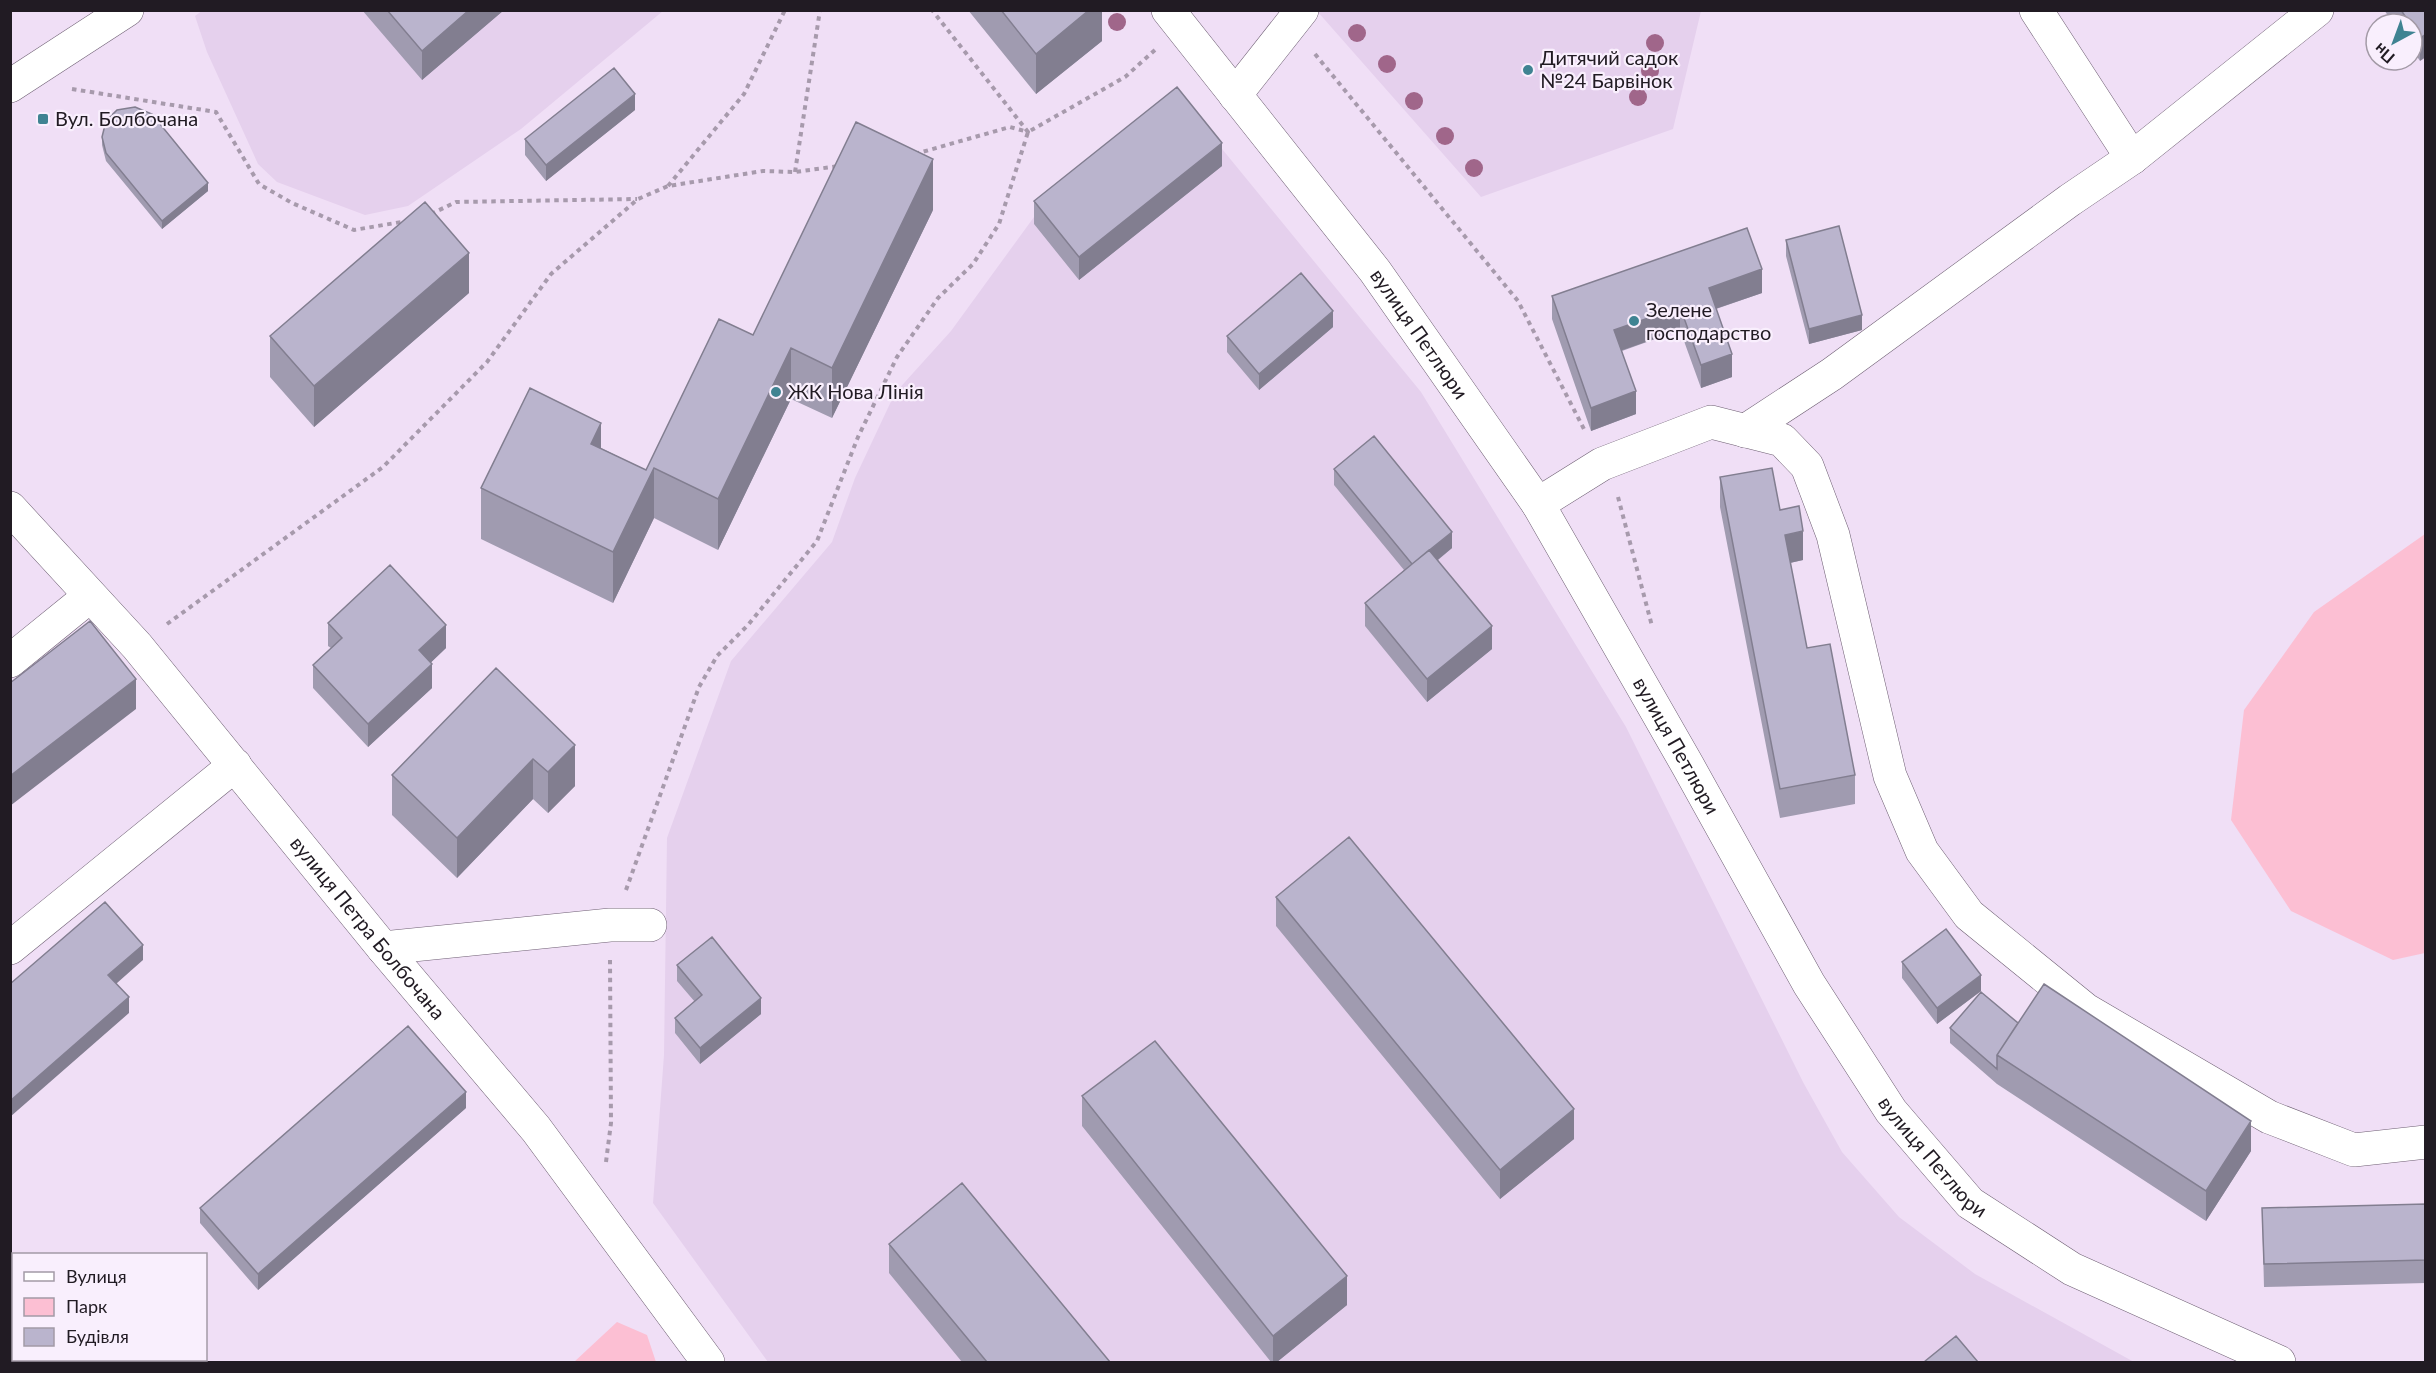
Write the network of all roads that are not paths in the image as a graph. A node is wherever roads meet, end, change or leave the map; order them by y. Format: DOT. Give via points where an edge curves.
graph roads {
  1 [pos="127,10"];
  2 [pos="2036,10"];
  3 [pos="2317,10"];
  4 [pos="1297,18"];
  5 [pos="1174,19"];
  6 [pos="14,83"];
  7 [pos="1235,95"];
  8 [pos="2132,158"];
  9 [pos="1745,431"];
  10 [pos="1538,504"];
  11 [pos="10,508"];
  12 [pos="90,596"];
  13 [pos="10,661"];
  14 [pos="234,765"];
  15 [pos="650,925"];
  16 [pos="10,948"];
  17 [pos="384,948"];
  18 [pos="2426,1142"];
  19 [pos="707,1362"];
  20 [pos="2278,1362"];
  1 -- 6 [label="main road"];
  2 -- 8 [label="main road"];
  3 -- 8 [label="main road"];
  4 -- 7 [label="main road"];
  5 -- 7 [label="main road, вулиця Петлюри"];
  7 -- 10 [label="main road, вулиця Петлюри" via="1375,271"];
  8 -- 9 [label="main road" via="1832,374"];
  9 -- 10 [label="main road" via="1711,422 1602,464"];
  9 -- 18 [label="main road" via="1782,440 1807,466 1833,535 1890,776 1922,851 1969,915 2086,1010 2269,1117 2354,1150"];
  10 -- 20 [label="main road, вулиця Петлюри" via="1809,984 1891,1111 1970,1203 2072,1269"];
  11 -- 12 [label="main road, вулиця Петра Болбочана"];
  12 -- 13 [label="main road"];
  12 -- 14 [label="main road, вулиця Петра Болбочана" via="137,646"];
  14 -- 16 [label="main road"];
  14 -- 17 [label="main road, вулиця Петра Болбочана"];
  15 -- 17 [label="main road" via="610,925"];
  17 -- 19 [label="main road, вулиця Петра Болбочана" via="536,1130"];
}
